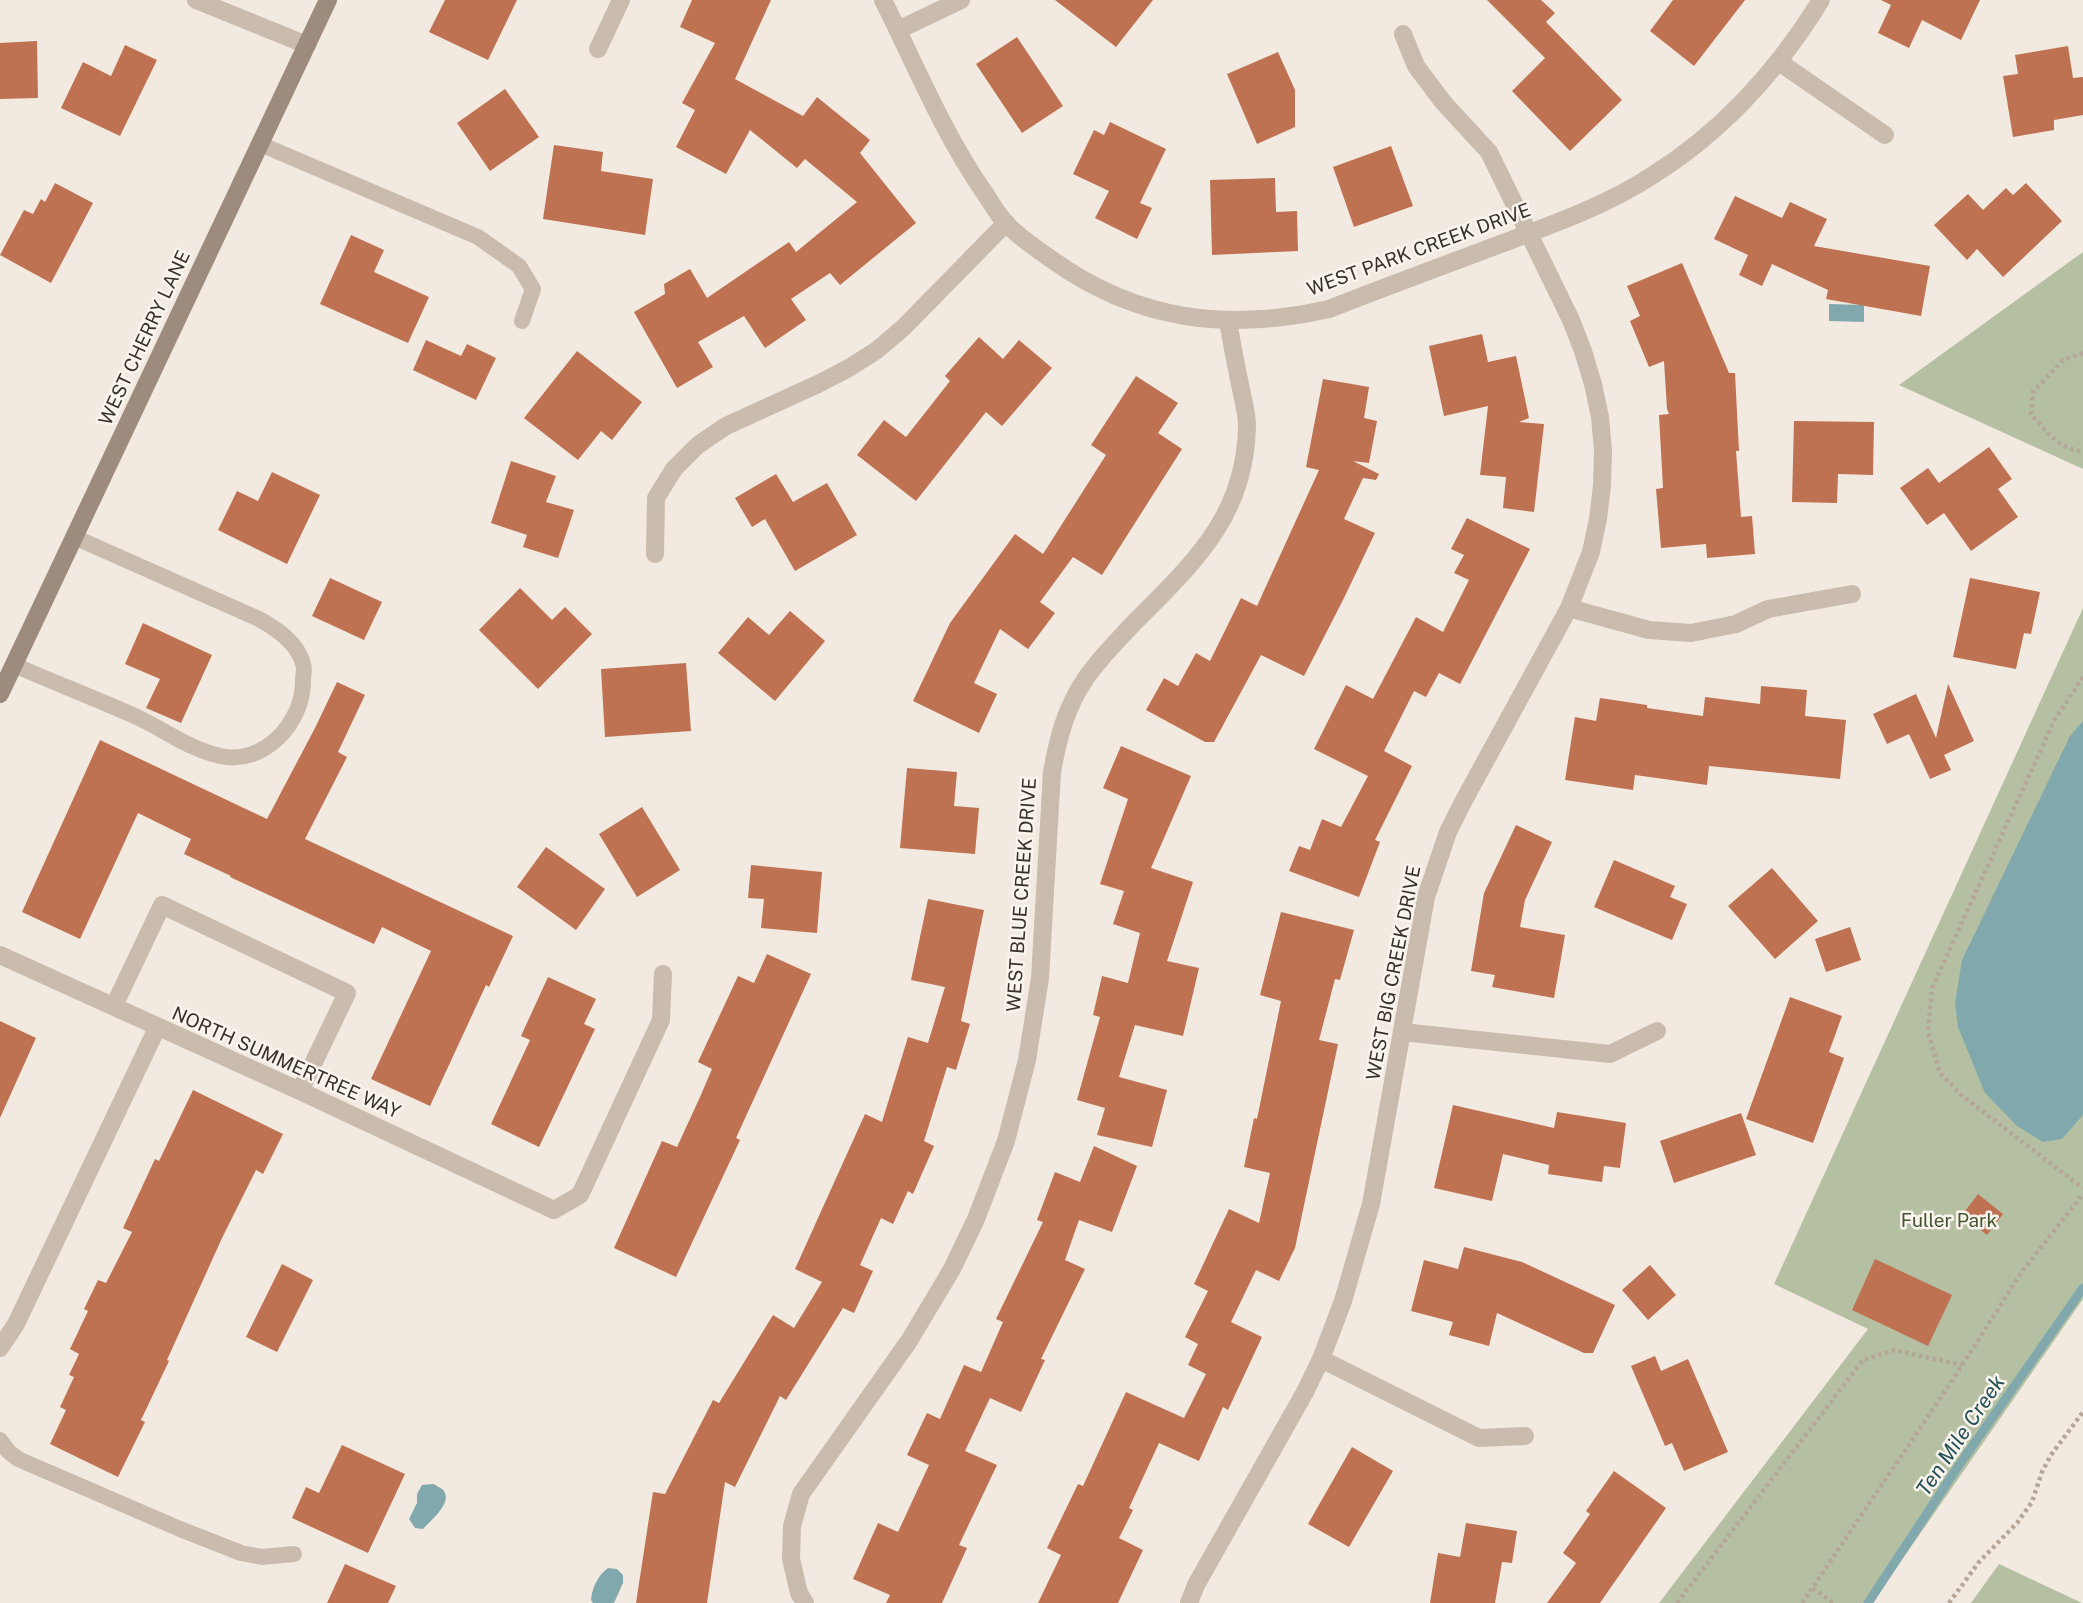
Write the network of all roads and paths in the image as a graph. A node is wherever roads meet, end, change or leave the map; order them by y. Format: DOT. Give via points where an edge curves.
graph roads {
  1 [pos="196,0"];
  2 [pos="328,0"];
  3 [pos="621,0"];
  4 [pos="883,0"];
  5 [pos="961,0"];
  6 [pos="1821,0"];
  7 [pos="898,30"];
  8 [pos="1403,34"];
  9 [pos="307,45"];
  10 [pos="598,49"];
  11 [pos="1779,62"];
  12 [pos="1885,135"];
  13 [pos="260,144"];
  14 [pos="1006,223"];
  15 [pos="1529,234"];
  16 [pos="522,321"];
  17 [pos="1228,321"];
  18 [pos="2083,353"];
  19 [pos="2083,451"];
  20 [pos="74,537"];
  21 [pos="655,554"];
  22 [pos="1852,594"];
  23 [pos="1569,608"];
  24 [pos="14,665"];
  25 [pos="2083,677"];
  26 [pos="0,694"];
  27 [pos="0,955"];
  28 [pos="663,974"];
  29 [pos="114,1006"];
  30 [pos="157,1028"];
  31 [pos="1657,1031"];
  32 [pos="1402,1032"];
  33 [pos="300,1091"];
  34 [pos="2083,1188"];
  35 [pos="2083,1194"];
  36 [pos="0,1348"];
  37 [pos="1321,1359"];
  38 [pos="1962,1365"];
  39 [pos="2083,1412"];
  40 [pos="1525,1436"];
  41 [pos="0,1440"];
  42 [pos="294,1554"];
  43 [pos="1813,1588"];
  44 [pos="805,1603"];
  45 [pos="1189,1603"];
  46 [pos="1677,1603"];
  47 [pos="1802,1603"];
  48 [pos="1833,1603"];
  49 [pos="1949,1603"];
  1 -- 9 [label="street"];
  2 -- 9 [label="main road, WEST CHERRY LANE"];
  3 -- 10 [label="street"];
  4 -- 7 [label="street, WEST PARK CREEK DRIVE"];
  5 -- 7 [label="street"];
  6 -- 11 [label="street, WEST PARK CREEK DRIVE"];
  7 -- 14 [label="street, WEST PARK CREEK DRIVE" via="970,173"];
  8 -- 15 [label="street, WEST BIG CREEK DRIVE" via="1416,66 1489,152"];
  9 -- 13 [label="main road, WEST CHERRY LANE"];
  11 -- 12 [label="street"];
  11 -- 15 [label="street, WEST PARK CREEK DRIVE" via="1708,135 1653,176 1594,208"];
  13 -- 16 [label="lane" via="478,237 519,266 533,289"];
  13 -- 20 [label="main road, WEST CHERRY LANE"];
  14 -- 17 [label="street, WEST PARK CREEK DRIVE" via="1068,271 1128,301 1194,318"];
  14 -- 21 [label="street" via="877,350 818,384 726,426 698,445 674,469 656,498"];
  15 -- 17 [label="street, WEST PARK CREEK DRIVE" via="1329,309"];
  15 -- 23 [label="street, WEST BIG CREEK DRIVE" via="1583,351 1600,417 1603,451 1598,519 1591,552"];
  17 -- 44 [label="street, WEST BLUE CREEK DRIVE" via="1247,422 1237,489 1213,537 1108,651 1069,707 1052,772 1040,978 1027,1060 1006,1141 952,1269 909,1341 801,1494 792,1526 791,1559"];
  18 -- 19 [label="path" via="2063,360 2033,392 2031,414 2050,436 2074,451"];
  20 -- 24 [label="main road, WEST CHERRY LANE"];
  20 -- 24 [label="lane" via="279,630 303,664 303,691 292,720 273,744 250,756 222,757"];
  22 -- 23 [label="street" via="1768,609 1736,624 1691,633 1649,630"];
  23 -- 32 [label="street, WEST BIG CREEK DRIVE" via="1448,832 1426,897"];
  24 -- 26 [label="main road, WEST CHERRY LANE"];
  25 -- 34 [label="path" via="2054,721 1932,988 1928,1032 1940,1073 1961,1095"];
  27 -- 29 [label="street, NORTH SUMMERTREE WAY"];
  28 -- 33 [label="street, NORTH SUMMERTREE WAY" via="661,1020 580,1195 554,1210"];
  29 -- 30 [label="street, NORTH SUMMERTREE WAY"];
  29 -- 33 [label="street" via="162,905 347,993"];
  30 -- 33 [label="street, NORTH SUMMERTREE WAY"];
  30 -- 36 [label="street" via="16,1324"];
  31 -- 32 [label="street" via="1610,1054"];
  32 -- 37 [label="street, WEST BIG CREEK DRIVE" via="1371,1204"];
  35 -- 38 [label="path" via="2023,1270"];
  37 -- 40 [label="street" via="1479,1438"];
  37 -- 45 [label="street, WEST BIG CREEK DRIVE"];
  38 -- 43 [label="path"];
  38 -- 46 [label="path" via="1894,1350 1863,1360"];
  39 -- 49 [label="path" via="2051,1455 2032,1502"];
  41 -- 42 [label="lane" via="18,1459 180,1530 241,1553 262,1557"];
  43 -- 47 [label="path"];
  43 -- 48 [label="path"];
}
